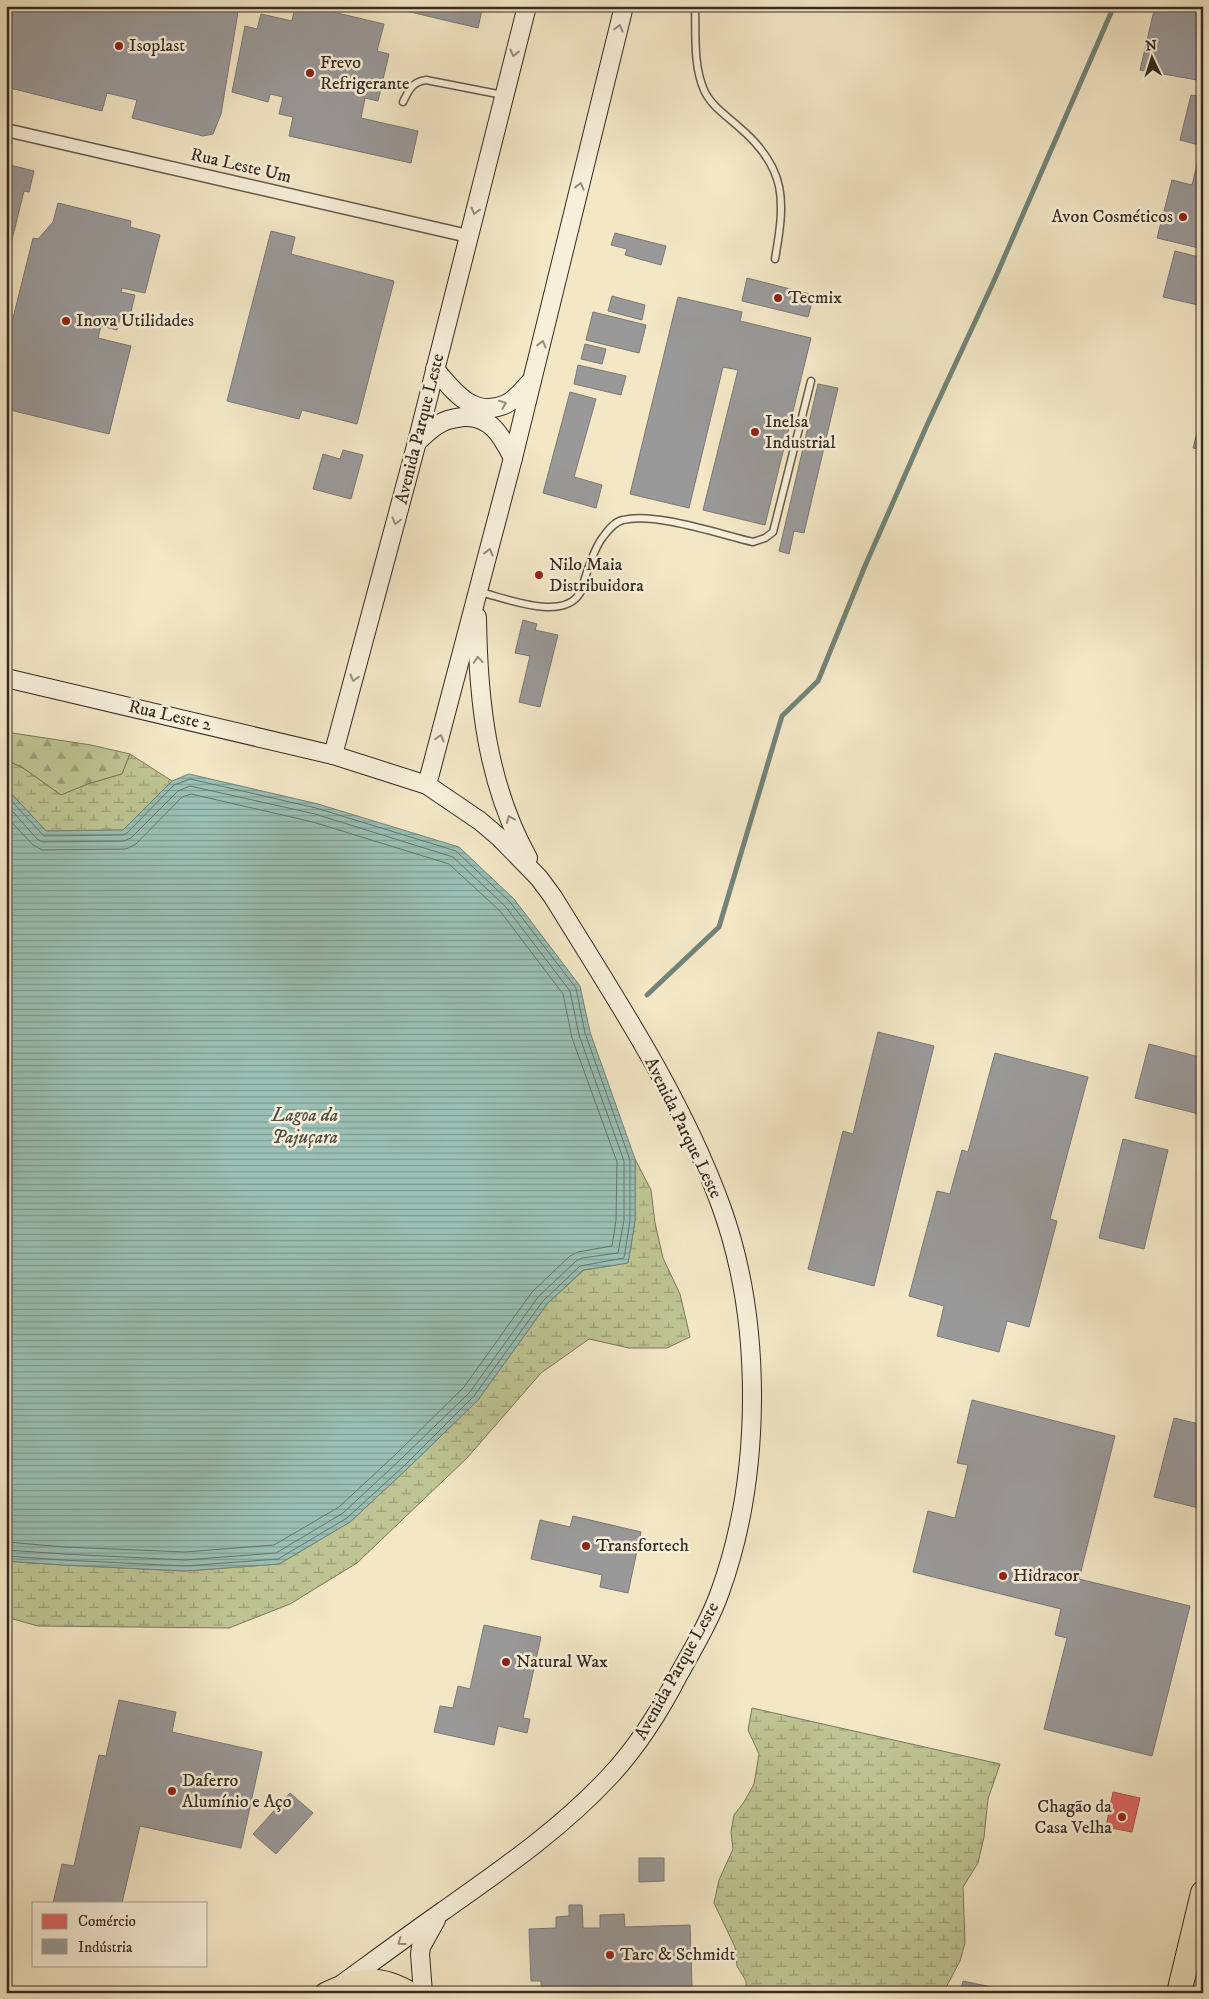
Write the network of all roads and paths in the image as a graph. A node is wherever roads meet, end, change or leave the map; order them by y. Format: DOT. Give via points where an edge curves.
graph roads {
  1 [pos="526,6"];
  2 [pos="624,6"];
  3 [pos="695,6"];
  4 [pos="504,95"];
  5 [pos="403,102"];
  6 [pos="6,130"];
  7 [pos="468,236"];
  8 [pos="774,259"];
  9 [pos="435,369"];
  10 [pos="533,379"];
  11 [pos="812,381"];
  12 [pos="417,442"];
  13 [pos="513,458"];
  14 [pos="478,595"];
  15 [pos="6,678"];
  16 [pos="333,755"];
  17 [pos="427,785"];
  18 [pos="539,878"];
  19 [pos="1203,1893"];
  20 [pos="440,1913"];
  21 [pos="332,1991"];
  22 [pos="412,1993"];
  23 [pos="423,1993"];
  24 [pos="1179,1993"];
  1 -- 4 [label="street, Avenida Parque Leste, one-way"];
  10 -- 2 [label="street, one-way"];
  3 -- 8 [label="lane" via="698,72 704,89 711,103 747,134 767,157 779,180 781,224"];
  4 -- 5 [label="lane" via="426,80 416,81"];
  4 -- 7 [label="street, Avenida Parque Leste, one-way"];
  6 -- 7 [label="street, Rua Leste Um"];
  7 -- 9 [label="street, Avenida Parque Leste"];
  9 -- 10 [label="street, one-way" via="454,393 467,403 480,407 506,404"];
  9 -- 12 [label="street, Avenida Parque Leste"];
  10 -- 13 [label="street"];
  11 -- 14 [label="lane" via="773,532 765,538 753,542 664,520 621,520 609,528 599,542 580,593 571,602 554,607 532,606"];
  12 -- 13 [label="street" via="441,422 469,417 493,427"];
  12 -- 16 [label="street, Avenida Parque Leste, one-way"];
  14 -- 13 [label="street, one-way"];
  17 -- 14 [label="street, one-way"];
  18 -- 14 [label="street, one-way" via="506,809 487,747 478,657"];
  15 -- 16 [label="street, Rua Leste 2"];
  16 -- 17 [label="street, Avenida Parque Leste"];
  17 -- 18 [label="street, Avenida Parque Leste" via="480,821"];
  18 -- 20 [label="street, Avenida Parque Leste" via="663,1081 722,1208 748,1317 752,1382 744,1497 719,1595 704,1629 644,1734 610,1776 552,1831"];
  19 -- 24 [label="highway"];
  20 -- 21 [label="street, Avenida Parque Leste, one-way"];
  20 -- 23 [label="street, Avenida Parque Leste" via="421,1947"];
  21 -- 22 [label="main road" via="359,1980 376,1979"];
}
